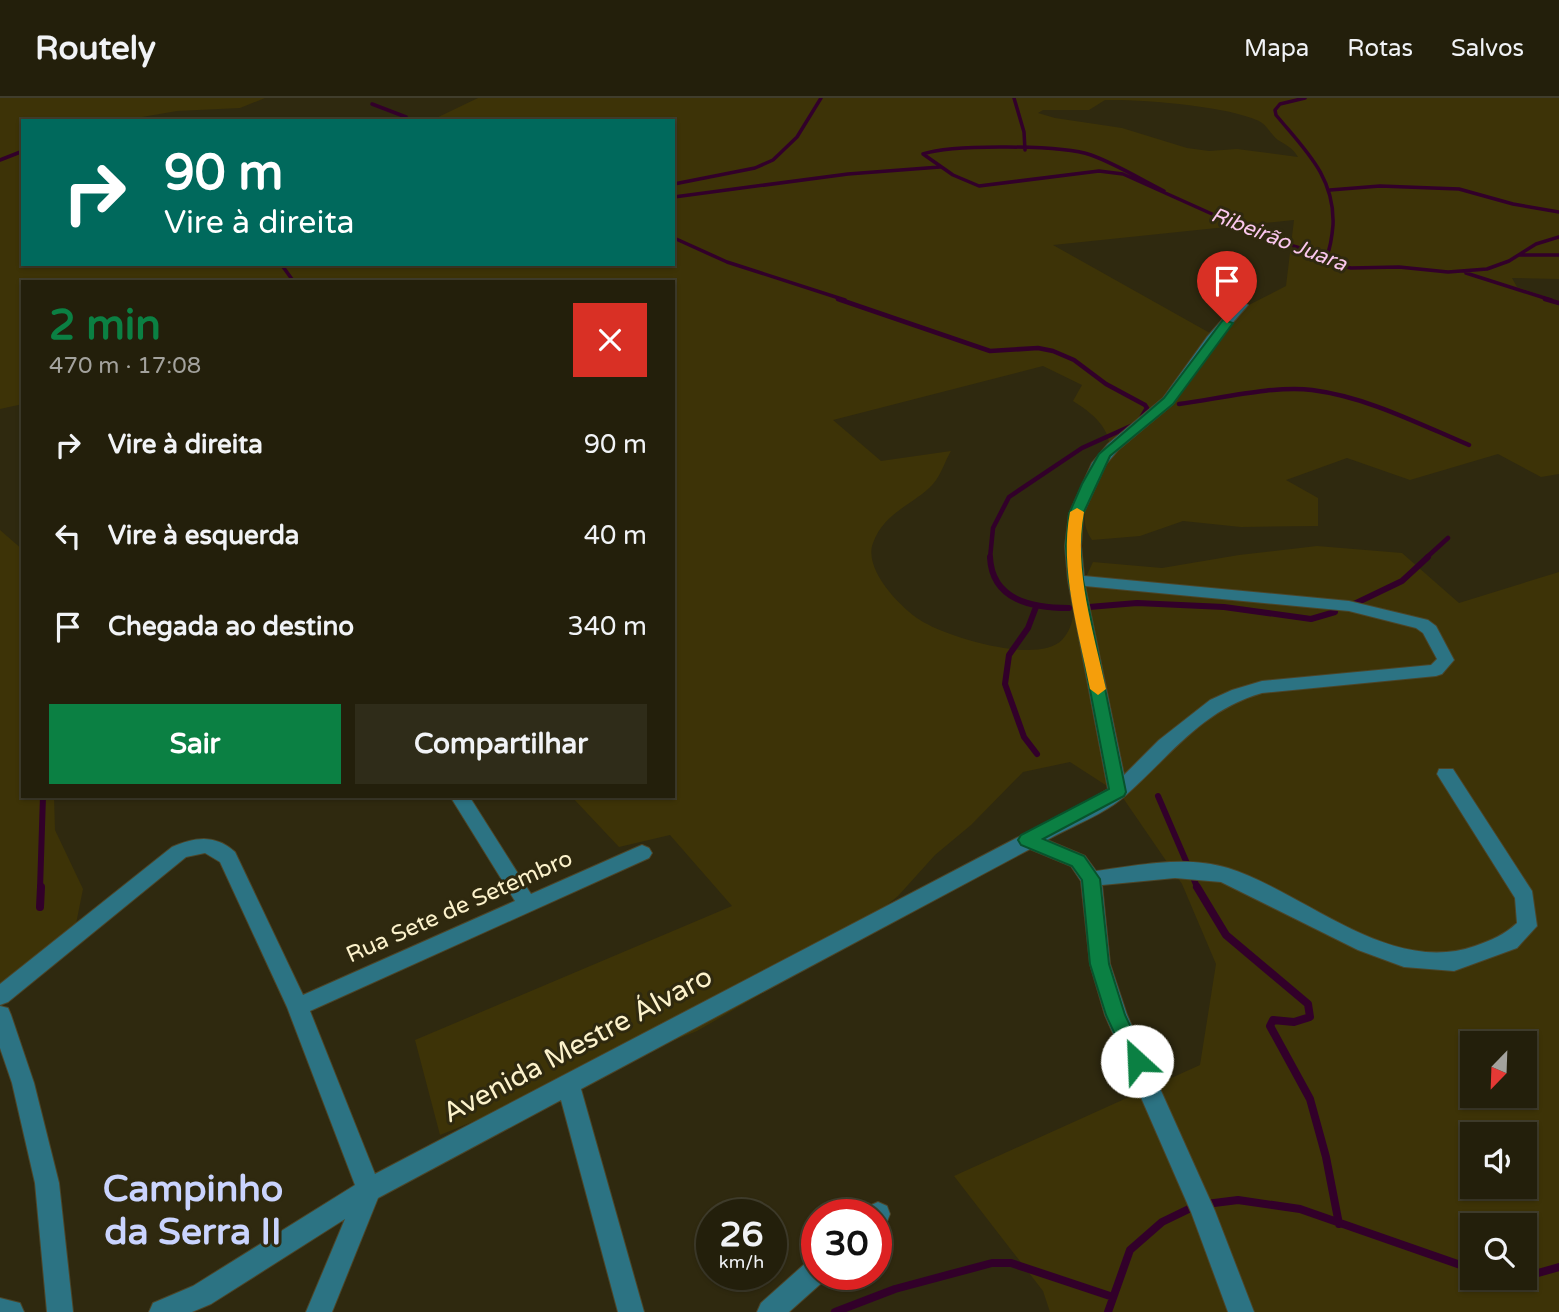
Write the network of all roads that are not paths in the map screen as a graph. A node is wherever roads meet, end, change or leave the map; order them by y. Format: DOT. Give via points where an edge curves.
graph roads {
  1 [pos="1242,305"];
  2 [pos="1076,580"];
  3 [pos="1446,774"];
  4 [pos="1118,792"];
  5 [pos="460,798"];
  6 [pos="1027,840"];
  7 [pos="642,853"];
  8 [pos="1091,879"];
  9 [pos="527,904"];
  10 [pos="0,996"];
  11 [pos="298,1007"];
  12 [pos="0,1015"];
  13 [pos="568,1084"];
  14 [pos="369,1189"];
  15 [pos="801,1284"];
  16 [pos="0,1311"];
  17 [pos="10,1312"];
  18 [pos="60,1312"];
  19 [pos="162,1312"];
  20 [pos="319,1312"];
  21 [pos="631,1312"];
  22 [pos="770,1312"];
  23 [pos="1241,1312"];
  1 -- 2 [label="street" via="1168,401 1099,463 1076,514"];
  2 -- 4 [label="street"];
  2 -- 4 [label="street, Avenida Mestre Álvaro" via="1363,608 1422,624 1446,660 1436,670 1262,687 1238,694 1216,704"];
  3 -- 8 [label="street" via="1525,897 1527,926 1510,943 1454,962 1394,955 1225,875 1205,870 1162,869"];
  4 -- 6 [label="street, Avenida Mestre Álvaro"];
  5 -- 9 [label="street"];
  6 -- 8 [label="street" via="1078,861"];
  6 -- 13 [label="street, Avenida Mestre Álvaro"];
  7 -- 9 [label="street, Rua Sete de Setembro"];
  8 -- 23 [label="street" via="1100,964 1116,1015 1203,1211"];
  9 -- 11 [label="street, Rua Sete de Setembro"];
  10 -- 11 [label="street" via="179,852 195,845 217,846 228,857"];
  11 -- 14 [label="street"];
  12 -- 18 [label="street" via="23,1083 47,1184"];
  13 -- 14 [label="street, Avenida Mestre Álvaro"];
  13 -- 21 [label="street"];
  14 -- 19 [label="street, Avenida Mestre Álvaro" via="202,1295"];
  14 -- 20 [label="street"];
  15 -- 22 [label="street"];
  16 -- 17 [label="street"];
}
